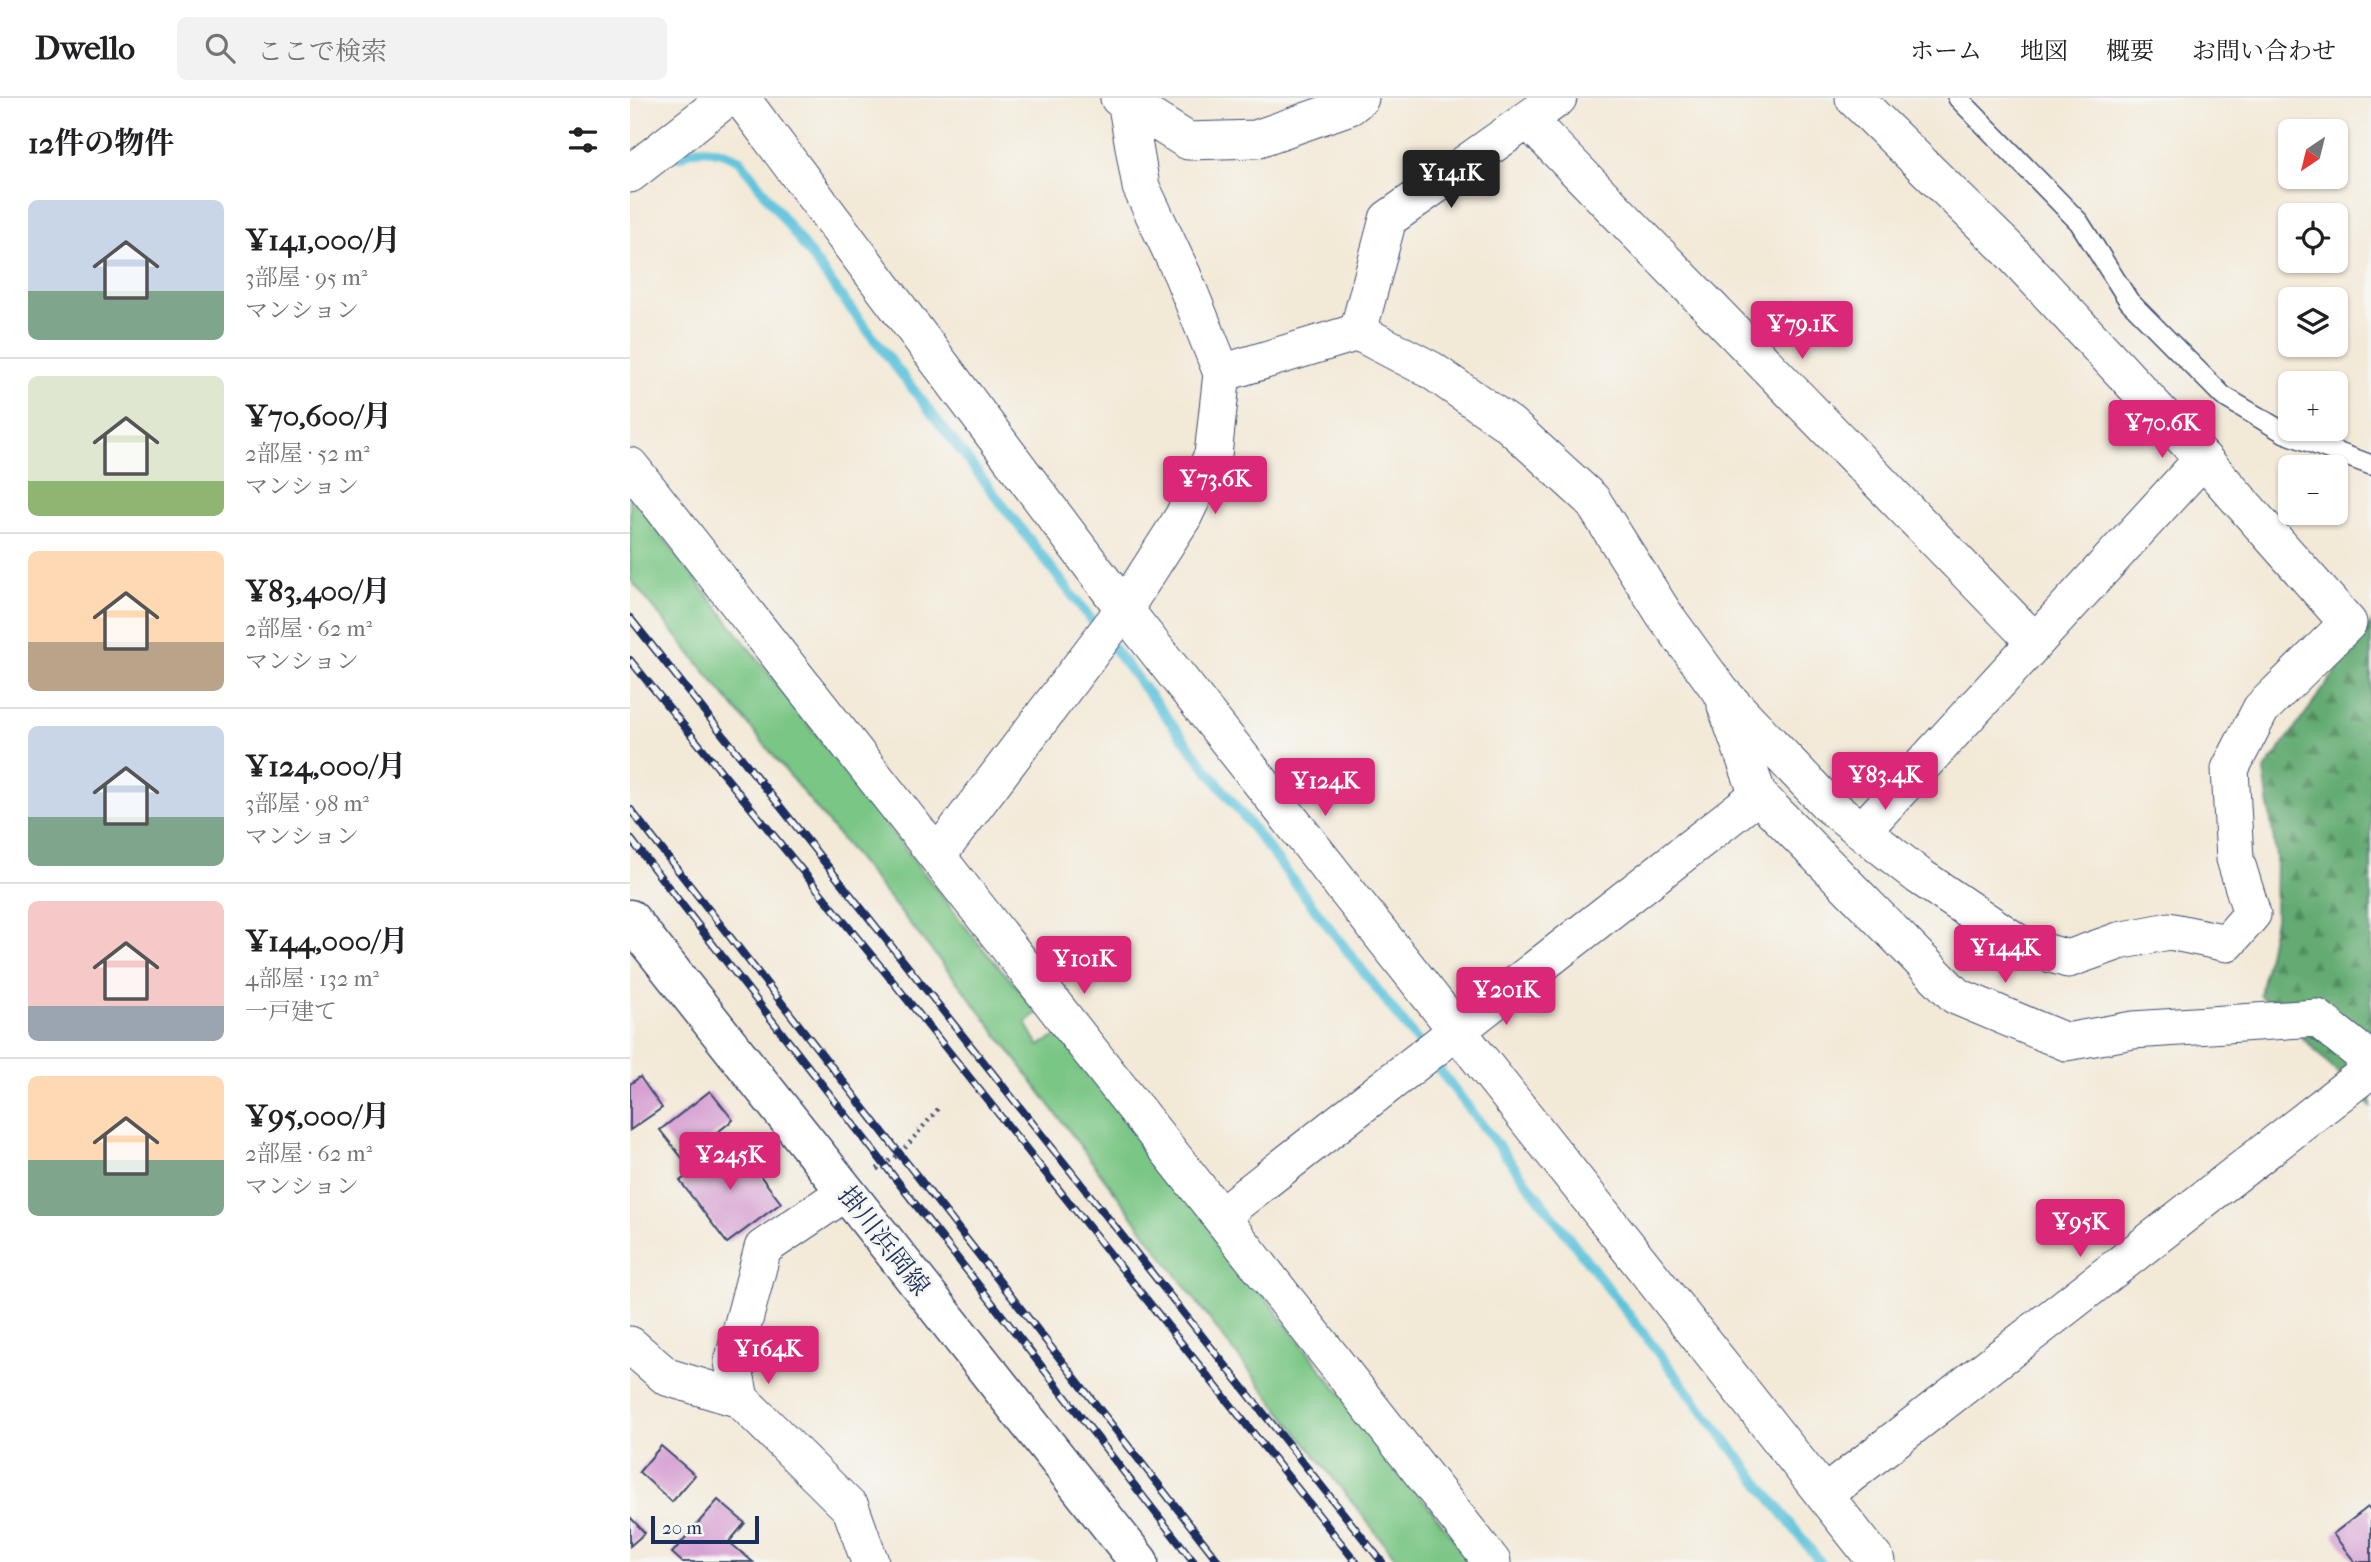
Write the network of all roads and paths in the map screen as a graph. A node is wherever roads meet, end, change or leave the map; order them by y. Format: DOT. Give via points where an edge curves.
graph roads {
  1 [pos="727,98"];
  2 [pos="741,98"];
  3 [pos="1360,98"];
  4 [pos="1558,98"];
  5 [pos="1854,98"];
  6 [pos="1958,98"];
  7 [pos="1123,102"];
  8 [pos="1528,120"];
  9 [pos="630,174"];
  10 [pos="1357,332"];
  11 [pos="1222,373"];
  12 [pos="2203,459"];
  13 [pos="2371,465"];
  14 [pos="630,466"];
  15 [pos="1124,609"];
  16 [pos="2035,642"];
  17 [pos="1721,692"];
  18 [pos="1758,795"];
  19 [pos="1862,831"];
  20 [pos="937,856"];
  21 [pos="630,919"];
  22 [pos="1455,1029"];
  23 [pos="2371,1061"];
  24 [pos="2371,1069"];
  25 [pos="938,1109"];
  26 [pos="846,1192"];
  27 [pos="1220,1216"];
  28 [pos="633,1353"];
  29 [pos="740,1399"];
  30 [pos="1824,1495"];
  31 [pos="870,1562"];
  32 [pos="1139,1562"];
  33 [pos="1492,1562"];
  34 [pos="1877,1562"];
  1 -- 9 [label="street"];
  2 -- 15 [label="street"];
  3 -- 7 [label="street" via="1350,106 1256,139 1188,141"];
  4 -- 8 [label="street"];
  5 -- 12 [label="street" via="2008,248"];
  6 -- 13 [label="lane" via="2079,222 2129,301 2223,396 2285,433"];
  7 -- 11 [label="street" via="1141,187"];
  8 -- 10 [label="street" via="1388,219"];
  8 -- 16 [label="street"];
  10 -- 11 [label="street"];
  10 -- 17 [label="street" via="1432,370 1510,425 1592,500 1664,614"];
  11 -- 15 [label="street" via="1213,455 1182,517"];
  12 -- 16 [label="street"];
  12 -- 19 [label="street" via="2348,624 2261,709 2230,769 2235,859 2252,914 2227,943 2169,931 2119,941 2068,959 2021,945"];
  14 -- 20 [label="street"];
  15 -- 20 [label="street"];
  15 -- 22 [label="street"];
  16 -- 19 [label="street"];
  17 -- 18 [label="street"];
  17 -- 19 [label="street" via="1828,804"];
  18 -- 22 [label="street"];
  18 -- 23 [label="street" via="1956,996 2066,1042 2133,1030 2317,1017"];
  20 -- 27 [label="street"];
  21 -- 26 [label="main road, 掛川浜岡線"];
  22 -- 27 [label="street"];
  22 -- 30 [label="street"];
  24 -- 30 [label="street"];
  25 -- 26 [label="path" via="900,1154"];
  26 -- 29 [label="street" via="763,1248 733,1362"];
  26 -- 32 [label="main road, 掛川浜岡線"];
  27 -- 33 [label="street"];
  28 -- 29 [label="street" via="667,1377"];
  29 -- 31 [label="street" via="851,1509"];
  30 -- 34 [label="street"];
}
